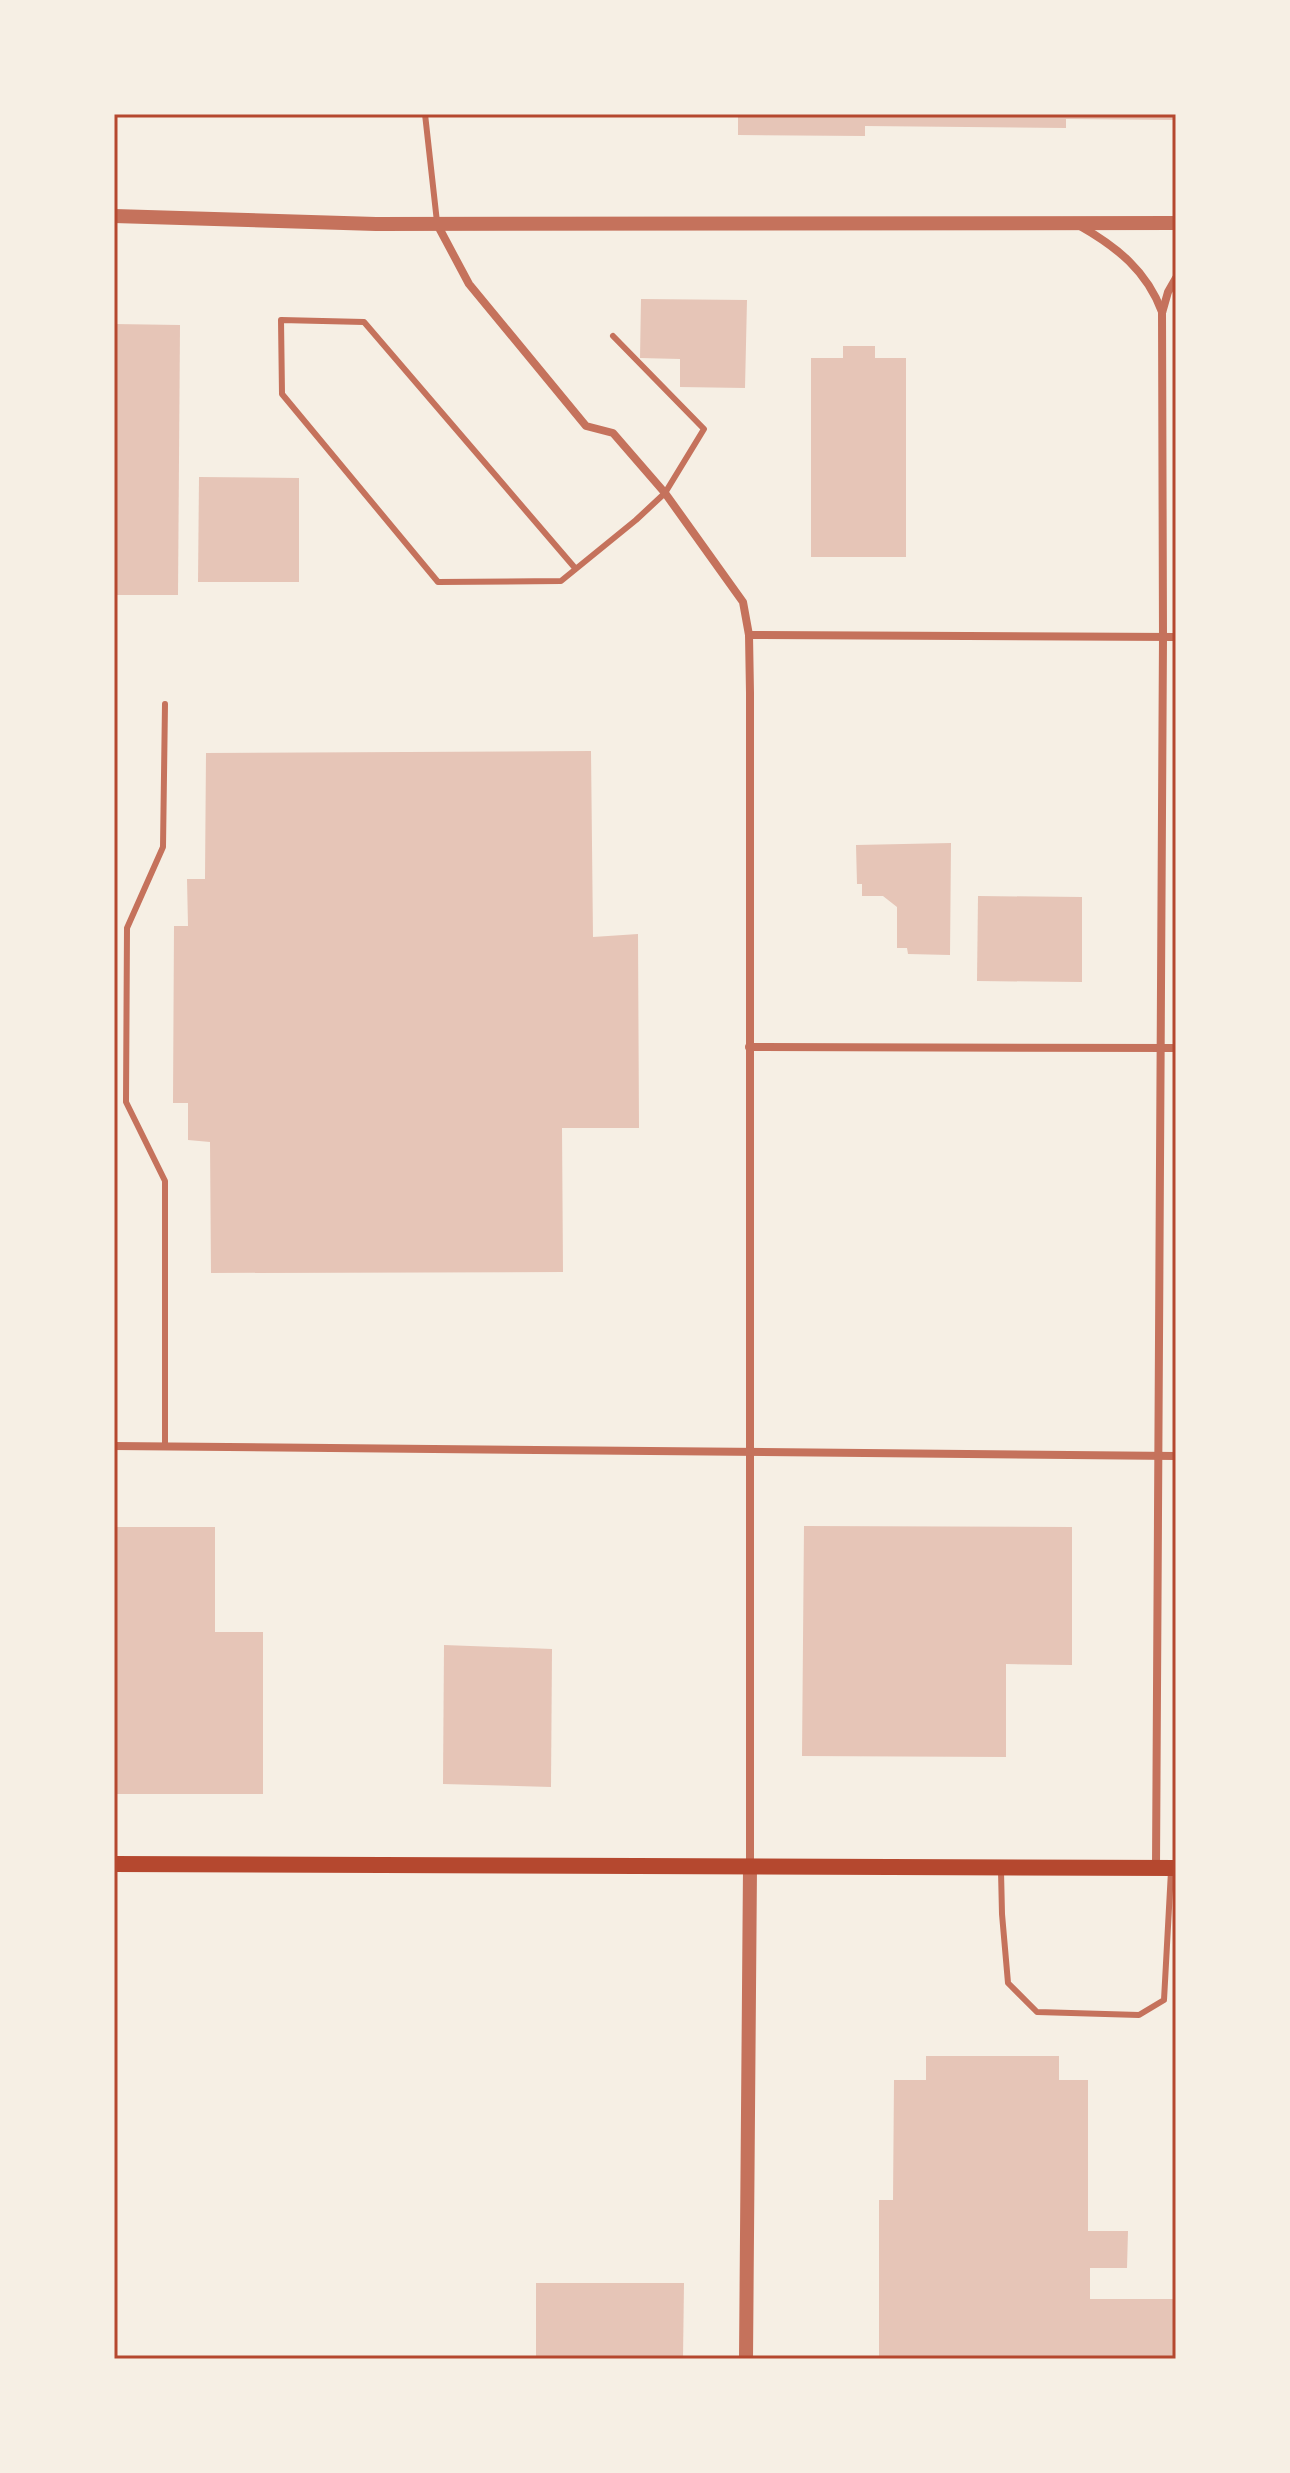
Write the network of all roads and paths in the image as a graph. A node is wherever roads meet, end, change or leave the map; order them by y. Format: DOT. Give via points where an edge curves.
graph roads {
  1 [pos="425,114"];
  2 [pos="114,216"];
  3 [pos="1073,223"];
  4 [pos="1176,223"];
  5 [pos="437,224"];
  6 [pos="1176,278"];
  7 [pos="1162,313"];
  8 [pos="613,336"];
  9 [pos="665,493"];
  10 [pos="575,568"];
  11 [pos="749,635"];
  12 [pos="1163,637"];
  13 [pos="1176,637"];
  14 [pos="165,704"];
  15 [pos="749,1047"];
  16 [pos="1160,1048"];
  17 [pos="1176,1048"];
  18 [pos="114,1446"];
  19 [pos="165,1446"];
  20 [pos="750,1454"];
  21 [pos="1159,1456"];
  22 [pos="1176,1456"];
  23 [pos="114,1864"];
  24 [pos="750,1867"];
  25 [pos="1001,1867"];
  26 [pos="1168,1868"];
  27 [pos="746,2359"];
  1 -- 5 [label="lane"];
  2 -- 5 [label="street"];
  3 -- 4 [label="street"];
  3 -- 5 [label="street"];
  3 -- 7 [label="street" via="1104,239 1132,264 1154,291"];
  5 -- 9 [label="street" via="469,284 586,426 613,433"];
  6 -- 7 [label="street"];
  7 -- 12 [label="street"];
  8 -- 9 [label="lane" via="704,429"];
  9 -- 10 [label="lane"];
  9 -- 11 [label="street" via="743,602"];
  10 -- 10 [label="lane" via="561,581 438,582 282,394 281,320 364,322"];
  11 -- 12 [label="street"];
  11 -- 15 [label="street"];
  12 -- 13 [label="street"];
  12 -- 16 [label="street"];
  14 -- 19 [label="lane" via="163,847 127,928 126,1102 165,1181"];
  15 -- 16 [label="street"];
  15 -- 20 [label="street"];
  16 -- 17 [label="street"];
  16 -- 21 [label="street"];
  18 -- 19 [label="street"];
  19 -- 20 [label="street"];
  20 -- 21 [label="street"];
  20 -- 24 [label="street"];
  21 -- 22 [label="street"];
  21 -- 26 [label="street"];
  23 -- 24 [label="main road"];
  24 -- 25 [label="main road"];
  24 -- 27 [label="street"];
  25 -- 26 [label="main road"];
  25 -- 26 [label="lane" via="1008,1983 1037,2012 1139,2015 1164,2000"];
}
